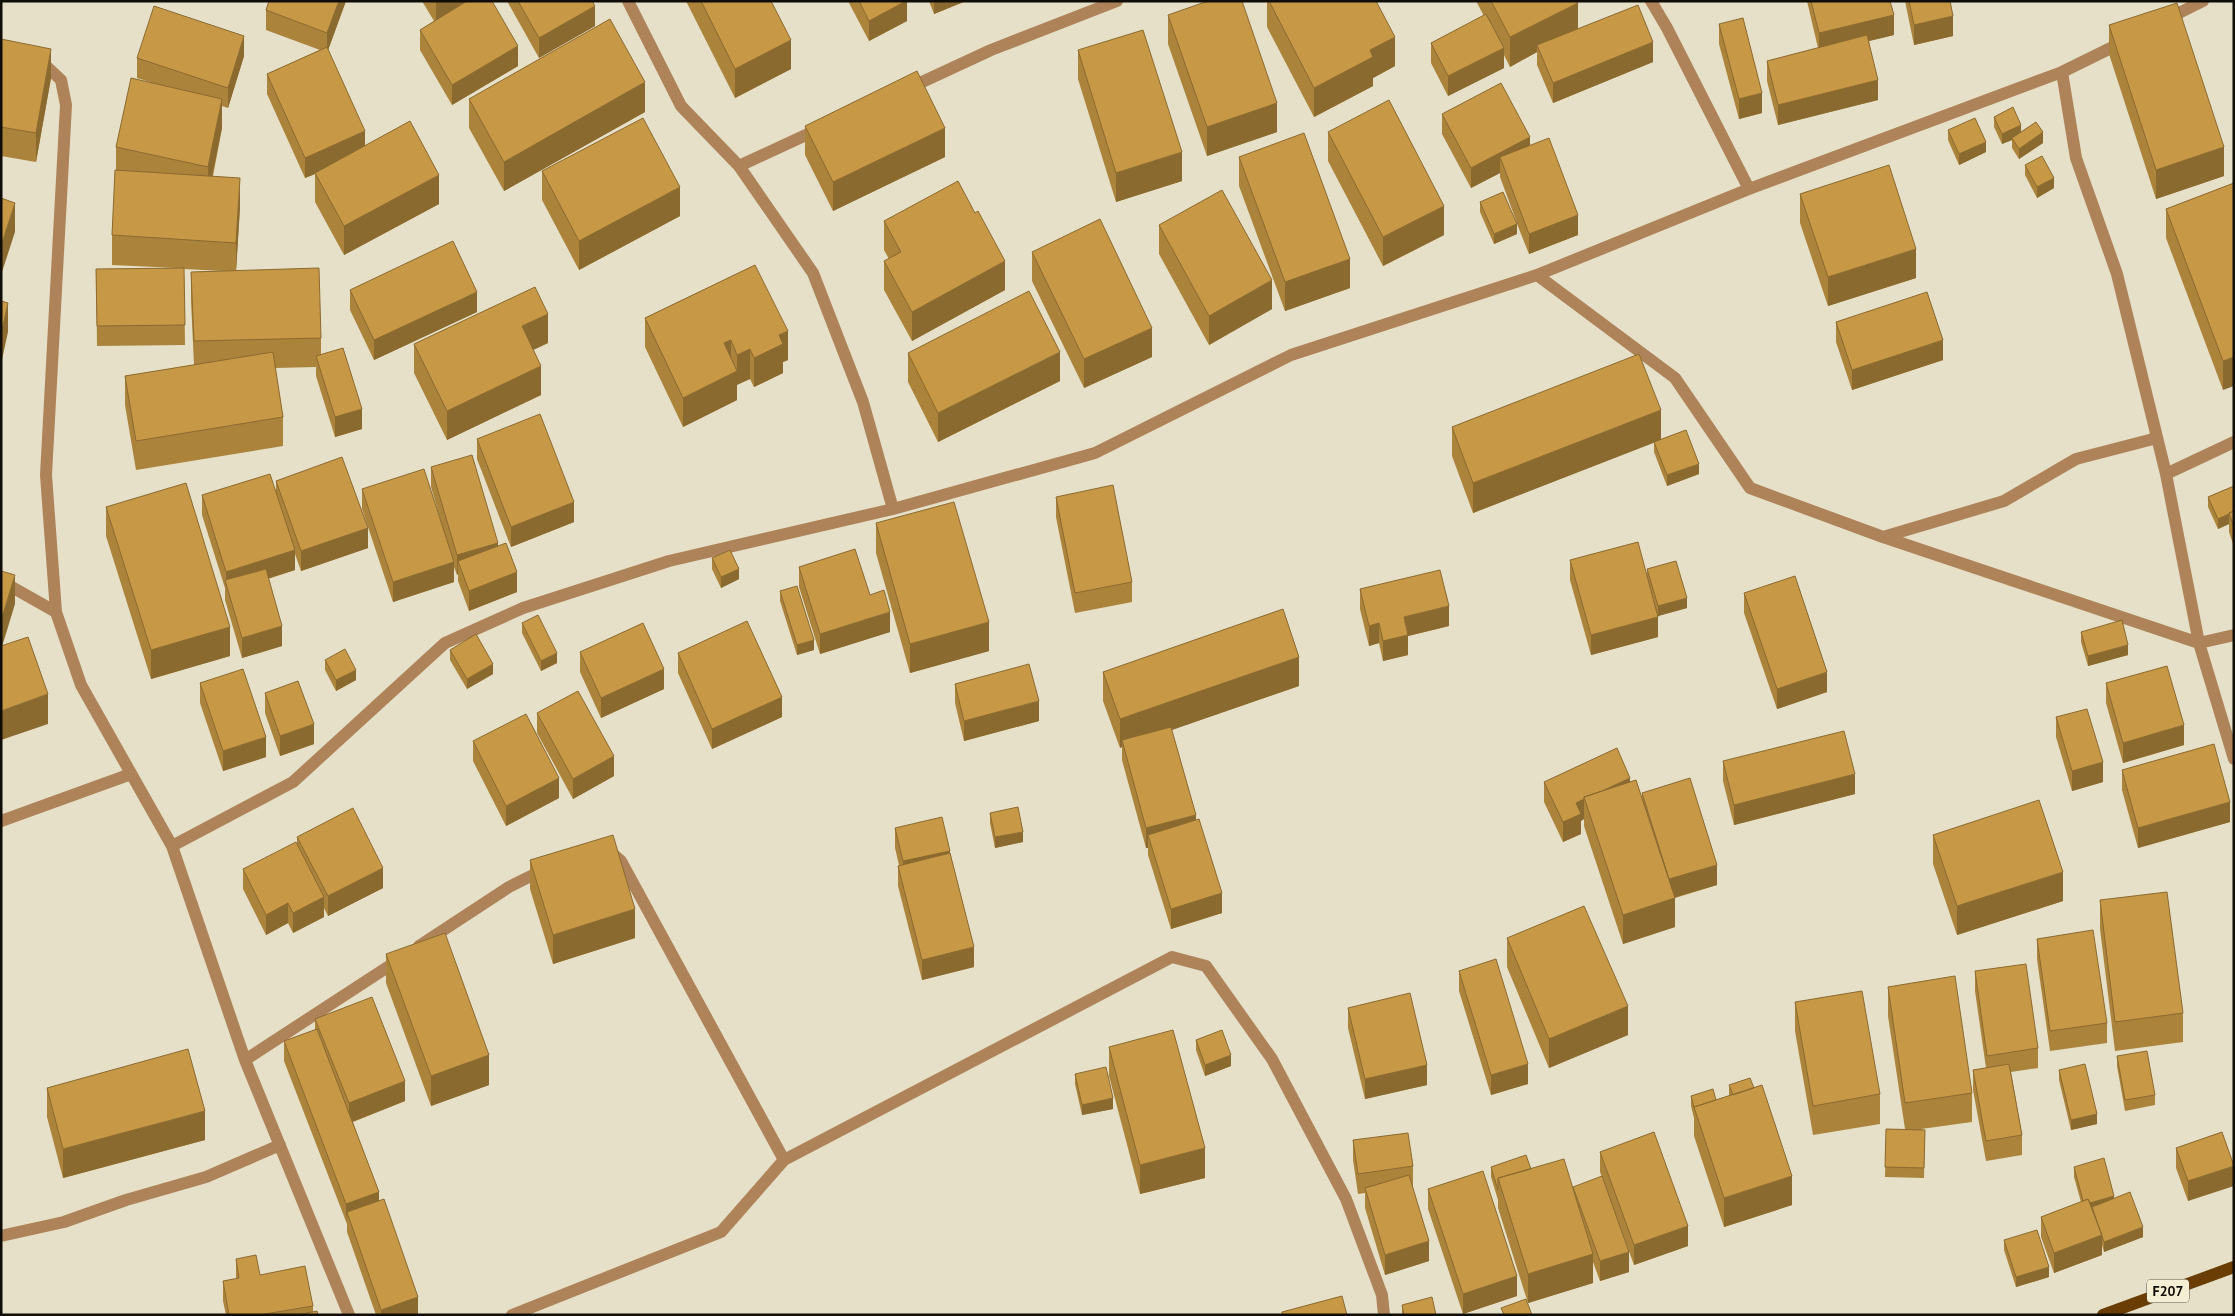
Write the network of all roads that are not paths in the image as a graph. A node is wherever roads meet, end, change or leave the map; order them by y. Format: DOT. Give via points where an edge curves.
graph roads {
  1 [pos="628,1"];
  2 [pos="1117,1"];
  3 [pos="1651,1"];
  4 [pos="2203,1"];
  5 [pos="2150,28"];
  6 [pos="2133,37"];
  7 [pos="27,59"];
  8 [pos="2062,72"];
  9 [pos="892,96"];
  10 [pos="829,124"];
  11 [pos="739,166"];
  12 [pos="1749,189"];
  13 [pos="1537,275"];
  14 [pos="2157,438"];
  15 [pos="2234,442"];
  16 [pos="2166,474"];
  17 [pos="893,508"];
  18 [pos="1883,537"];
  19 [pos="1,581"];
  20 [pos="56,612"];
  21 [pos="2234,635"];
  22 [pos="2199,643"];
  23 [pos="2234,759"];
  24 [pos="132,774"];
  25 [pos="1,821"];
  26 [pos="172,846"];
  27 [pos="597,848"];
  28 [pos="553,865"];
  29 [pos="245,1060"];
  30 [pos="280,1145"];
  31 [pos="784,1160"];
  32 [pos="1,1236"];
  33 [pos="2234,1267"];
  34 [pos="349,1315"];
  35 [pos="512,1315"];
  36 [pos="1384,1315"];
  37 [pos="2102,1315"];
  1 -- 11 [label="street" via="681,106"];
  2 -- 9 [label="street" via="991,50"];
  3 -- 12 [label="street"];
  4 -- 5 [label="street"];
  6 -- 8 [label="street"];
  7 -- 20 [label="street" via="44,64 61,80 66,105 46,475"];
  8 -- 12 [label="street"];
  8 -- 14 [label="street" via="2076,158 2117,274"];
  10 -- 11 [label="street"];
  11 -- 17 [label="street" via="813,273 863,402"];
  12 -- 13 [label="street"];
  13 -- 17 [label="street" via="1291,354 1095,453"];
  13 -- 18 [label="street" via="1675,378 1750,488"];
  14 -- 16 [label="street"];
  14 -- 18 [label="street" via="2076,459 2004,501"];
  15 -- 16 [label="street"];
  16 -- 22 [label="street"];
  17 -- 26 [label="street" via="669,561 523,608 445,642 293,782"];
  18 -- 22 [label="street"];
  19 -- 20 [label="street"];
  20 -- 24 [label="street" via="81,685"];
  21 -- 22 [label="street"];
  22 -- 23 [label="street"];
  24 -- 25 [label="street"];
  24 -- 26 [label="street"];
  26 -- 29 [label="street"];
  27 -- 31 [label="street" via="605,848 621,861"];
  28 -- 29 [label="street" via="509,887"];
  29 -- 30 [label="street"];
  30 -- 32 [label="street" via="206,1177 64,1222"];
  30 -- 34 [label="street"];
  31 -- 35 [label="street" via="721,1232"];
  31 -- 36 [label="street" via="1172,957 1206,966 1272,1059 1346,1199 1382,1295"];
  33 -- 37 [label="main road, F207"];
}
